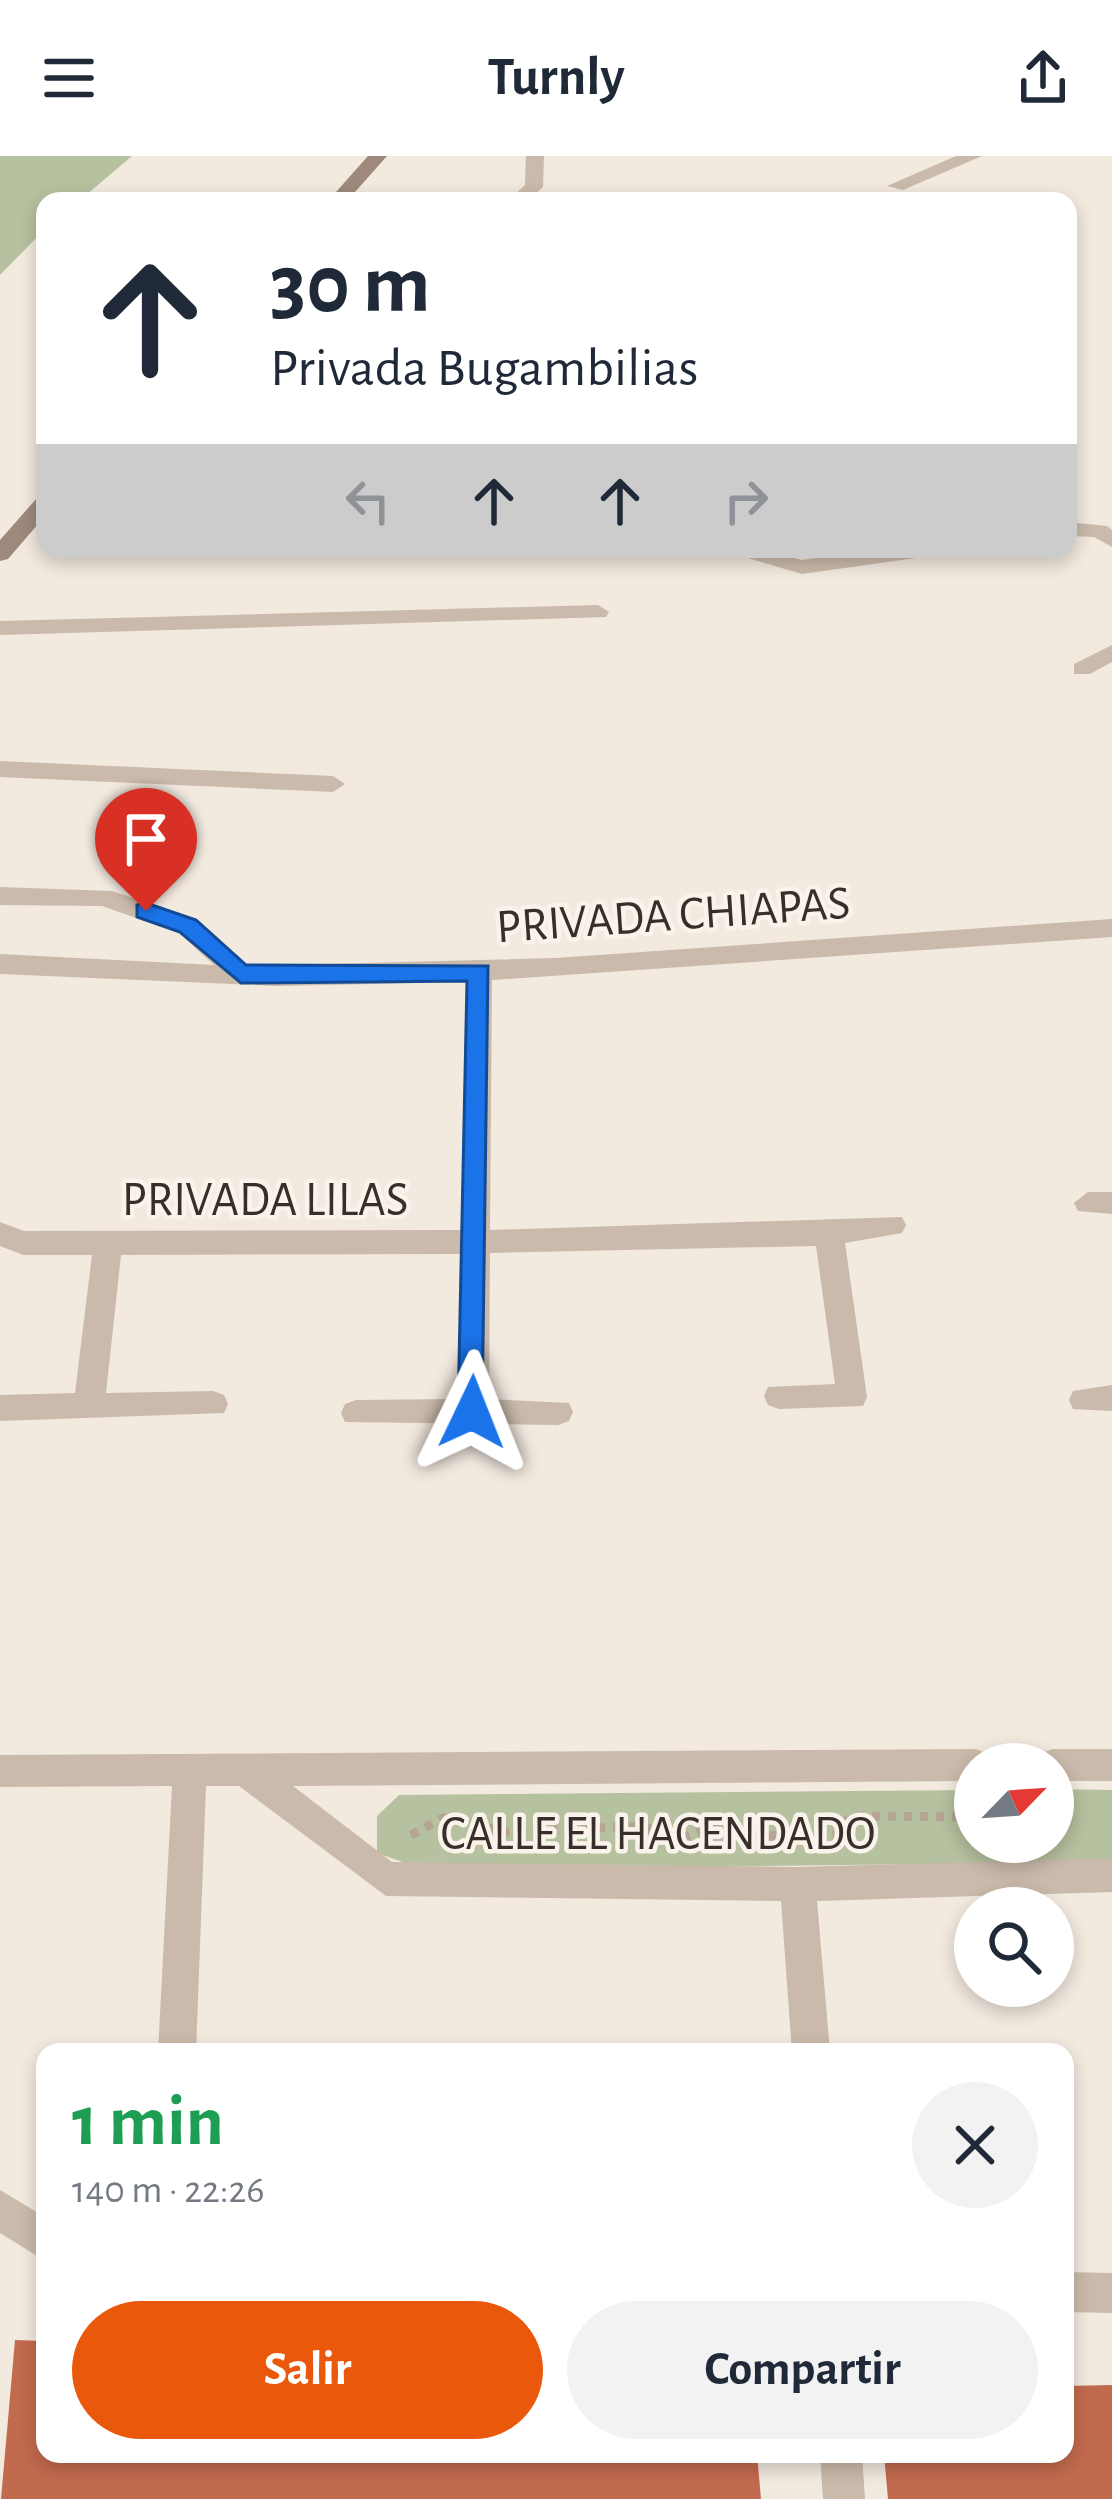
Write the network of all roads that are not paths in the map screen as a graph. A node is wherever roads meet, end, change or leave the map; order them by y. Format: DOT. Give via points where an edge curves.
graph roads {
  1 [pos="378,156"];
  2 [pos="535,156"];
  3 [pos="973,156"];
  4 [pos="896,186"];
  5 [pos="345,192"];
  6 [pos="528,192"];
  7 [pos="36,515"];
  8 [pos="1077,530"];
  9 [pos="1112,540"];
  10 [pos="0,554"];
  11 [pos="765,558"];
  12 [pos="866,558"];
  13 [pos="598,612"];
  14 [pos="0,628"];
  15 [pos="1112,652"];
  16 [pos="1082,669"];
  17 [pos="0,769"];
  18 [pos="332,784"];
  19 [pos="0,896"];
  20 [pos="1112,928"];
  21 [pos="0,964"];
  22 [pos="479,972"];
  23 [pos="241,974"];
  24 [pos="892,1225"];
  25 [pos="0,1234"];
  26 [pos="829,1234"];
  27 [pos="479,1242"];
  28 [pos="108,1244"];
  29 [pos="778,1396"];
  30 [pos="213,1404"];
  31 [pos="89,1406"];
  32 [pos="0,1408"];
  33 [pos="472,1412"];
  34 [pos="558,1412"];
  35 [pos="356,1413"];
  36 [pos="954,1765"];
  37 [pos="1074,1765"];
  38 [pos="1112,1765"];
  39 [pos="190,1768"];
  40 [pos="243,1768"];
  41 [pos="0,1771"];
  42 [pos="1112,1875"];
  43 [pos="798,1883"];
  44 [pos="177,2043"];
  45 [pos="810,2043"];
  46 [pos="0,2209"];
  47 [pos="36,2235"];
  48 [pos="1074,2291"];
  49 [pos="1112,2293"];
  50 [pos="842,2463"];
  51 [pos="844,2499"];
  1 -- 5 [label="street"];
  2 -- 6 [label="street"];
  3 -- 4 [label="street"];
  7 -- 10 [label="street"];
  8 -- 9 [label="street"];
  11 -- 12 [label="street" via="802,567"];
  13 -- 14 [label="street"];
  15 -- 16 [label="street"];
  17 -- 18 [label="street"];
  19 -- 23 [label="street" via="103,897 188,926"];
  20 -- 22 [label="street, PRIVADA CHIAPAS"];
  21 -- 23 [label="street, PRIVADA CHIAPAS"];
  22 -- 23 [label="street, PRIVADA CHIAPAS"];
  22 -- 27 [label="street"];
  24 -- 26 [label="street, PRIVADA LILAS"];
  25 -- 28 [label="street, PRIVADA LILAS" via="23,1243"];
  26 -- 27 [label="street, PRIVADA LILAS"];
  26 -- 29 [label="street" via="851,1397"];
  27 -- 28 [label="street, PRIVADA LILAS"];
  27 -- 33 [label="street"];
  28 -- 31 [label="street"];
  30 -- 31 [label="street"];
  31 -- 32 [label="street"];
  33 -- 34 [label="street"];
  33 -- 35 [label="street"];
  36 -- 40 [label="street, CALLE EL HACENDADO"];
  37 -- 38 [label="street"];
  39 -- 40 [label="street, CALLE EL HACENDADO"];
  39 -- 41 [label="street, CALLE EL HACENDADO"];
  39 -- 44 [label="street"];
  40 -- 43 [label="street, CALLE EL HACENDADO" via="386,1880"];
  42 -- 43 [label="street, CALLE EL HACENDADO"];
  43 -- 45 [label="street"];
  46 -- 47 [label="street"];
  48 -- 49 [label="street"];
  50 -- 51 [label="street"];
}
